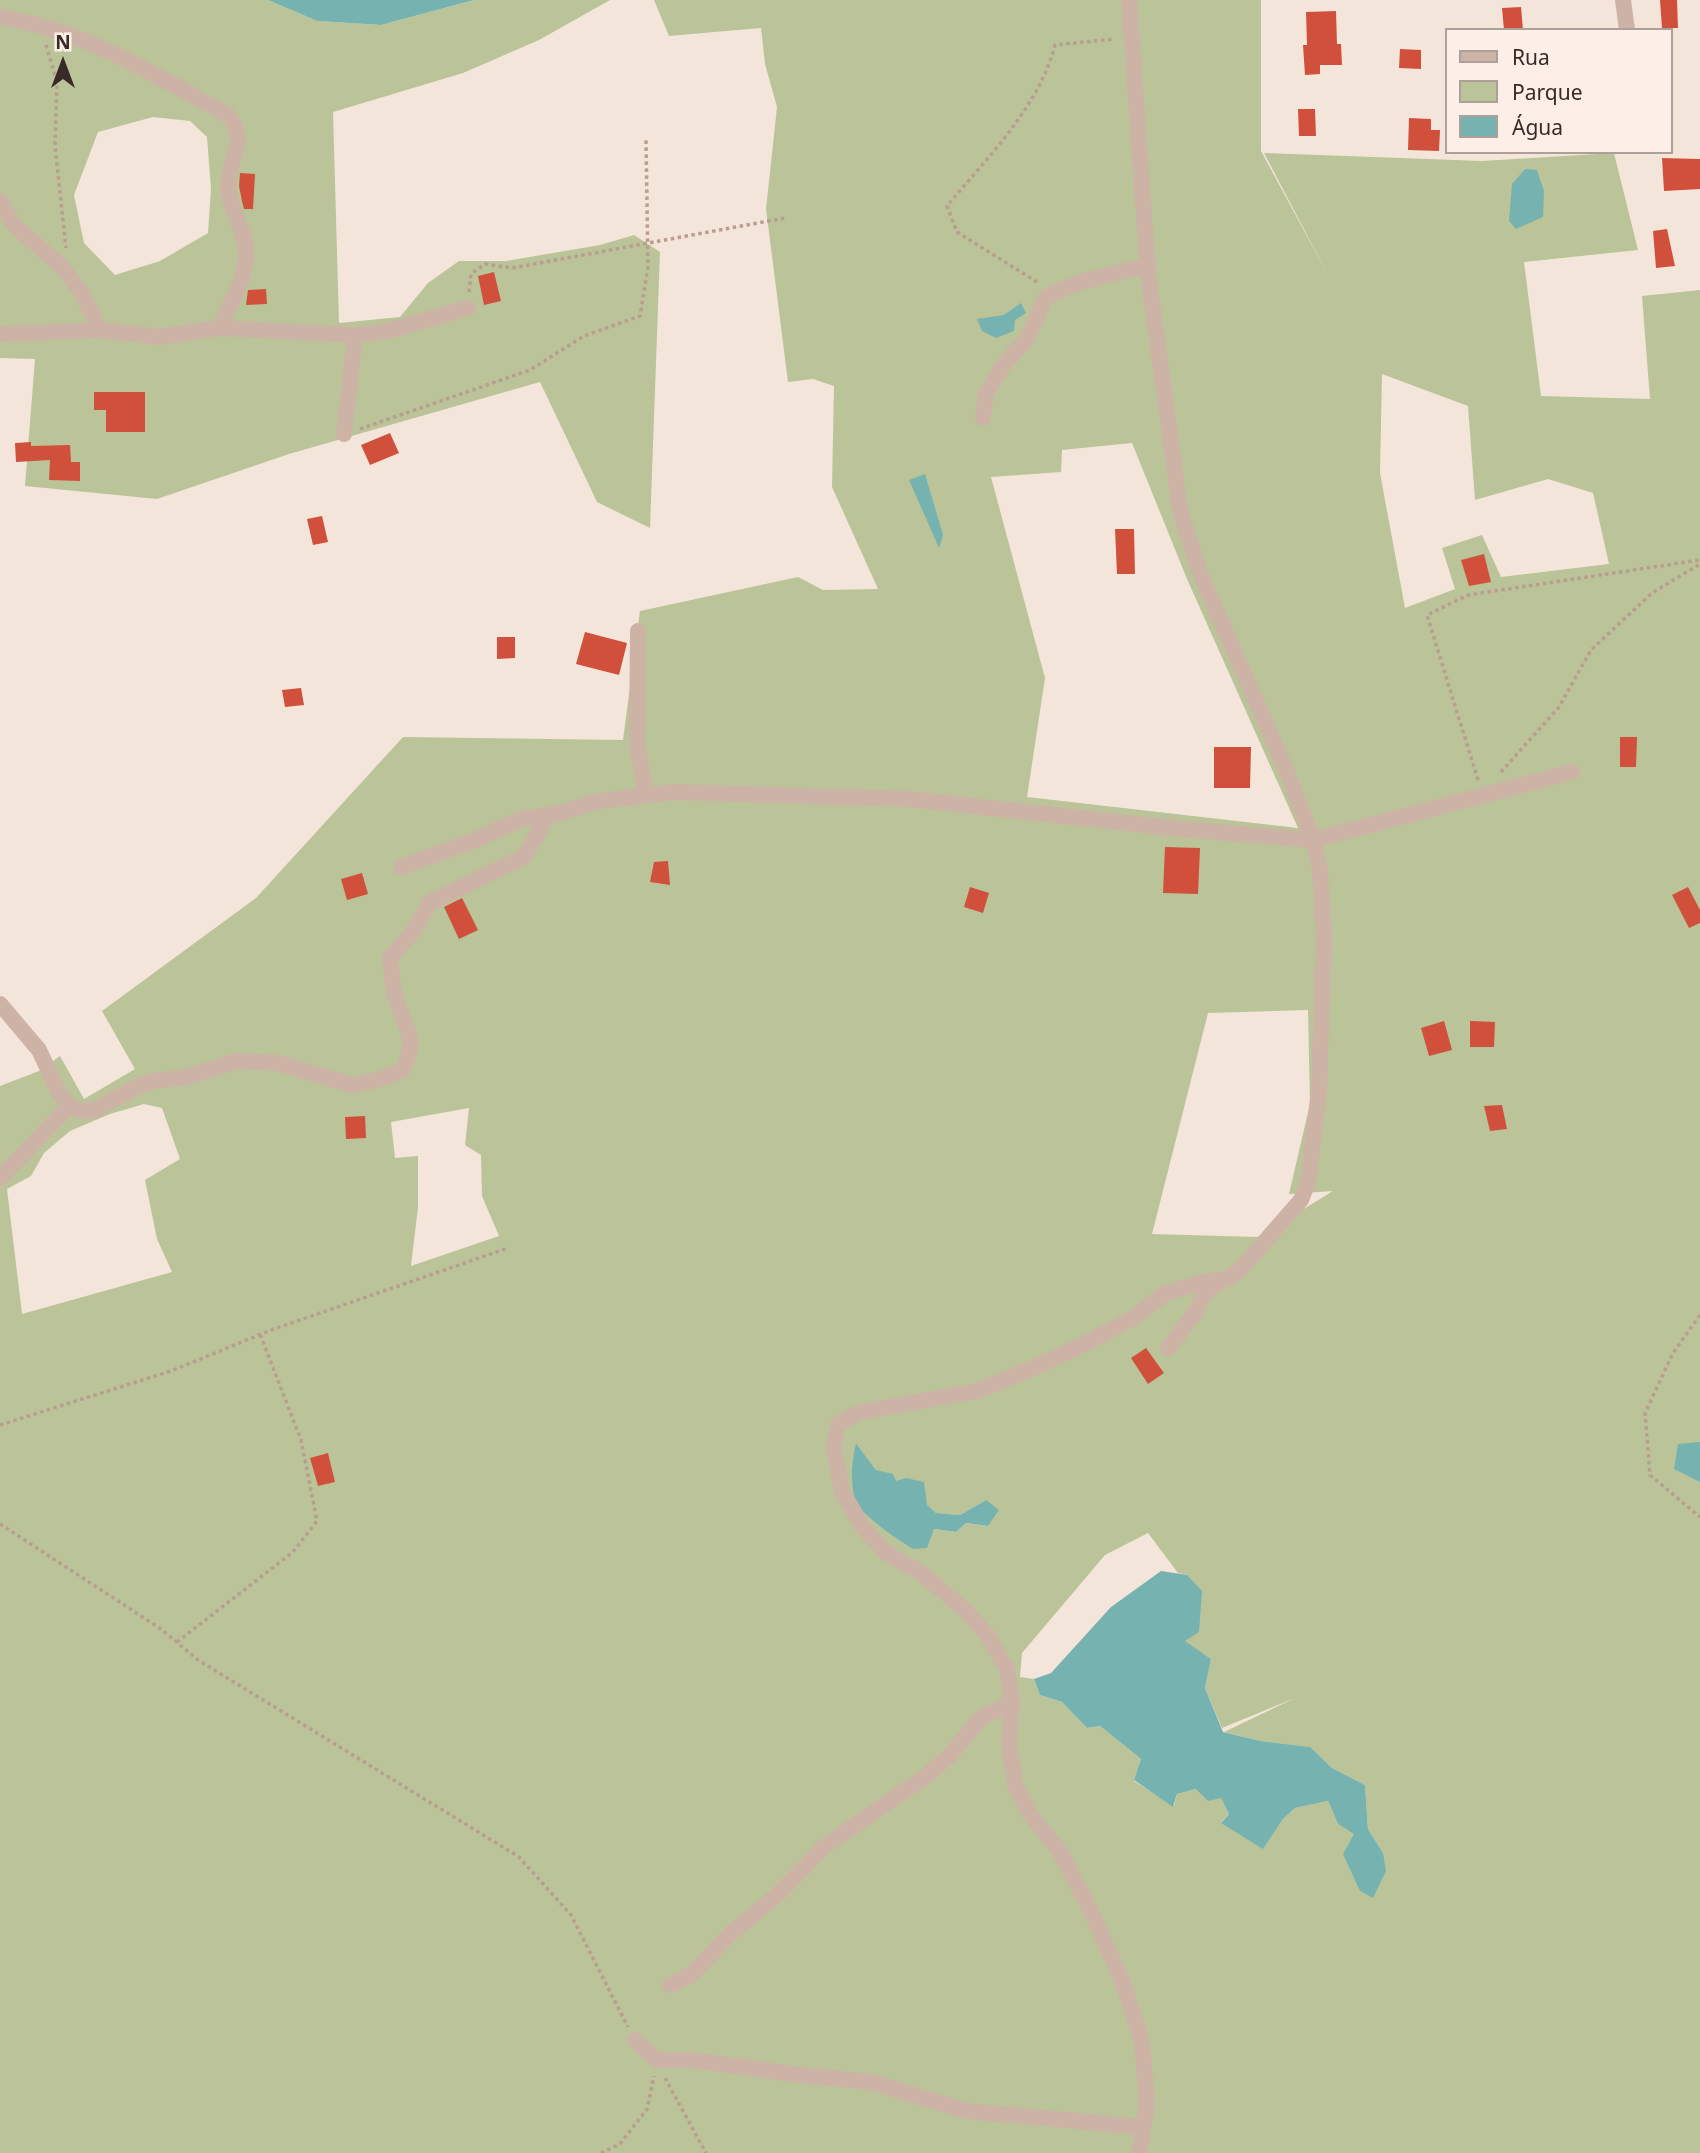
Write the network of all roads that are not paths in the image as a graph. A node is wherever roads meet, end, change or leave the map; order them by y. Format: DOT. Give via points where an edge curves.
graph roads {
  1 [pos="1129,0"];
  2 [pos="1623,0"];
  3 [pos="0,17"];
  4 [pos="1627,28"];
  5 [pos="0,201"];
  6 [pos="1148,265"];
  7 [pos="468,308"];
  8 [pos="219,328"];
  9 [pos="100,330"];
  10 [pos="0,334"];
  11 [pos="355,335"];
  12 [pos="983,418"];
  13 [pos="344,434"];
  14 [pos="638,631"];
  15 [pos="1572,772"];
  16 [pos="646,794"];
  17 [pos="550,815"];
  18 [pos="1313,840"];
  19 [pos="401,867"];
  20 [pos="0,1004"];
  21 [pos="69,1106"];
  22 [pos="0,1178"];
  23 [pos="1224,1280"];
  24 [pos="1168,1348"];
  25 [pos="1012,1702"];
  26 [pos="670,1985"];
  27 [pos="635,2040"];
  28 [pos="1143,2127"];
  29 [pos="1139,2153"];
  1 -- 6 [label="street"];
  2 -- 4 [label="street"];
  3 -- 8 [label="street" via="95,43 228,115 236,125 229,198 246,259"];
  5 -- 9 [label="street" via="13,224 46,252 81,292"];
  6 -- 12 [label="street" via="1077,283 1046,297 1027,339 986,394"];
  6 -- 18 [label="street" via="1180,510 1199,571"];
  7 -- 11 [label="street" via="387,331"];
  8 -- 9 [label="street" via="160,337"];
  8 -- 11 [label="street"];
  9 -- 10 [label="street"];
  11 -- 13 [label="street"];
  14 -- 16 [label="street" via="637,744"];
  15 -- 18 [label="street"];
  16 -- 17 [label="street"];
  16 -- 18 [label="street" via="708,791 909,799"];
  17 -- 19 [label="street" via="522,819"];
  17 -- 21 [label="street" via="524,857 430,902 390,958 396,1000 410,1034 411,1055 402,1071 352,1085 278,1063 237,1061 186,1077 153,1081 94,1110"];
  18 -- 23 [label="street" via="1320,870 1324,938 1319,1091 1308,1182 1290,1215 1238,1272"];
  20 -- 21 [label="street" via="39,1050"];
  21 -- 22 [label="street"];
  23 -- 24 [label="street" via="1204,1295"];
  23 -- 25 [label="street" via="1166,1293 1133,1318 1088,1342 977,1391 860,1412 838,1424 834,1447 842,1491 862,1526 886,1553 940,1587 988,1636 1007,1669"];
  25 -- 26 [label="street" via="981,1718 926,1776 825,1846 692,1974"];
  25 -- 28 [label="street" via="1009,1743 1015,1785 1030,1814 1060,1852 1124,1983 1142,2042 1147,2104"];
  27 -- 28 [label="street" via="657,2060 694,2060 872,2082 966,2111"];
  28 -- 29 [label="street"];
}
